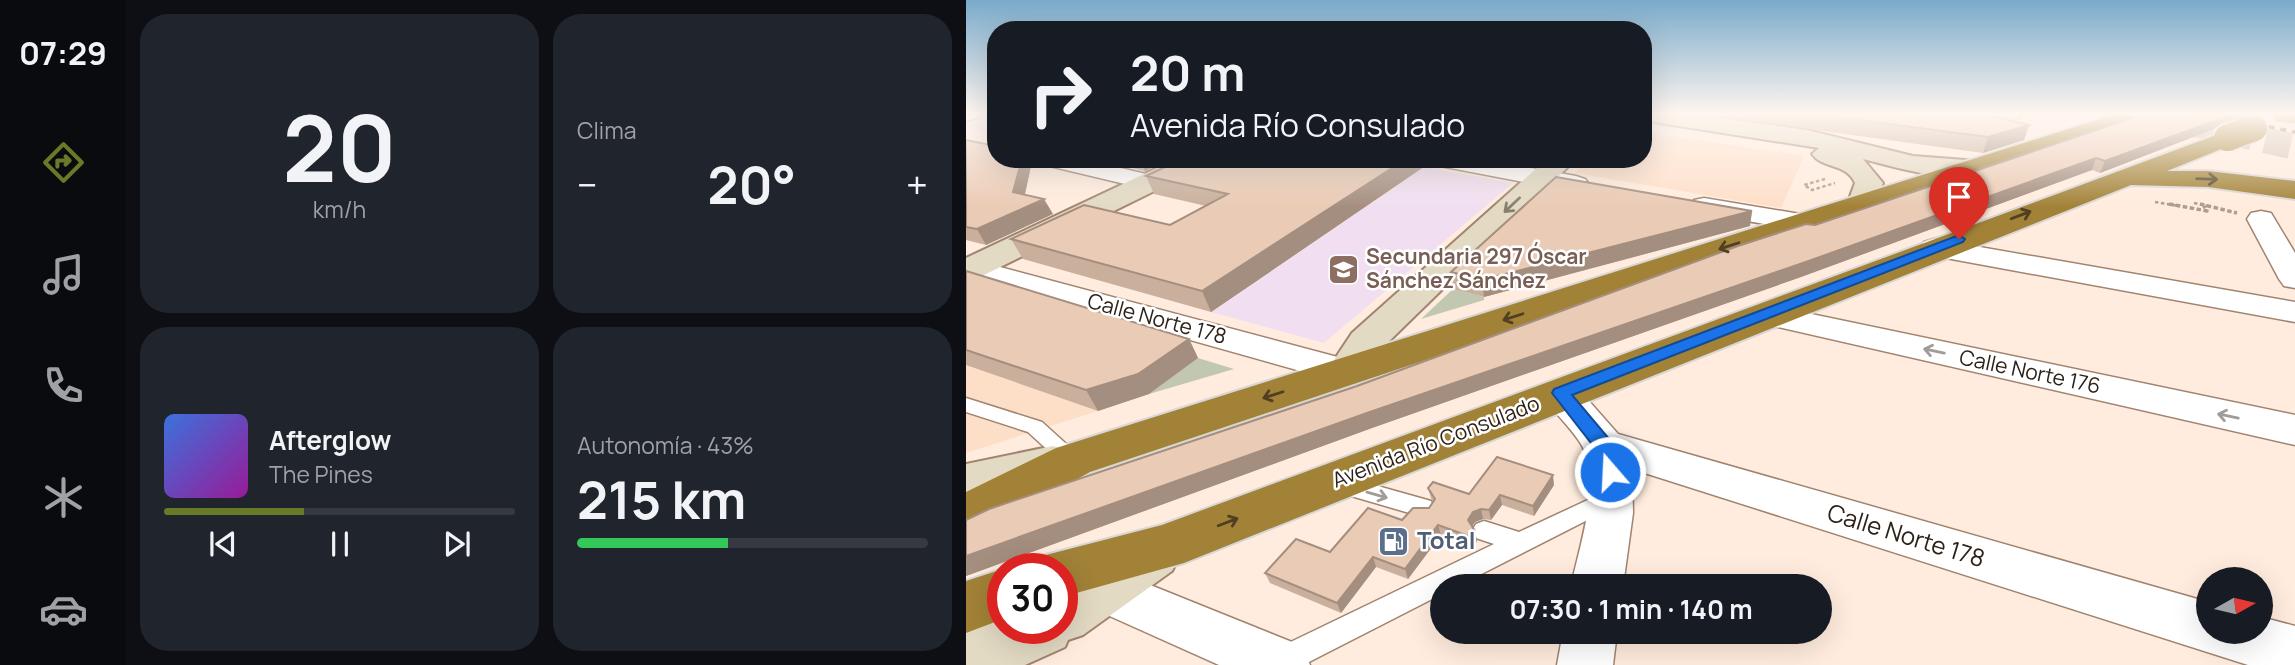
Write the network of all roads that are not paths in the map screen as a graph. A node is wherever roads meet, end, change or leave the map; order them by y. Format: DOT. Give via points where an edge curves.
graph roads {
  1 [pos="1765,145"];
  2 [pos="1839,145"];
  3 [pos="2039,145"];
  4 [pos="2208,145"];
  5 [pos="1969,167"];
  6 [pos="1089,168"];
  7 [pos="1179,168"];
  8 [pos="1552,169"];
  9 [pos="2114,180"];
  10 [pos="1150,182"];
  11 [pos="1596,187"];
  12 [pos="2295,190"];
  13 [pos="1678,201"];
  14 [pos="1863,202"];
  15 [pos="1800,222"];
  16 [pos="2295,224"];
  17 [pos="1934,248"];
  18 [pos="968,269"];
  19 [pos="2295,279"];
  20 [pos="2295,312"];
  21 [pos="1765,314"];
  22 [pos="1347,372"];
  23 [pos="1560,393"];
  24 [pos="966,405"];
  25 [pos="2295,430"];
  26 [pos="1604,445"];
  27 [pos="1073,460"];
  28 [pos="1332,482"];
  29 [pos="966,483"];
  30 [pos="1611,498"];
  31 [pos="1423,508"];
  32 [pos="966,516"];
  33 [pos="1484,531"];
  34 [pos="1520,543"];
  35 [pos="1164,547"];
  36 [pos="1599,574"];
  37 [pos="1078,592"];
  38 [pos="1078,594"];
  39 [pos="987,600"];
  40 [pos="966,607"];
  41 [pos="2196,623"];
  42 [pos="1006,644"];
  43 [pos="1027,644"];
  44 [pos="1588,644"];
  45 [pos="2264,644"];
  46 [pos="2295,653"];
  47 [pos="966,660"];
  48 [pos="1280,664"];
  49 [pos="1004,665"];
  50 [pos="1585,665"];
  1 -- 14 [label="street" via="1832,155 1864,172 1870,183"];
  2 -- 5 [label="street" via="1913,164"];
  3 -- 5 [label="highway"];
  4 -- 9 [label="highway, Avenida Río Consulado, bridge"];
  5 -- 14 [label="highway"];
  6 -- 10 [label="street"];
  7 -- 10 [label="street"];
  8 -- 11 [label="street"];
  8 -- 22 [label="street, one-way" via="1366,341"];
  9 -- 12 [label="highway, one-way" via="2208,179"];
  17 -- 9 [label="highway, Avenida Río Consulado, one-way"];
  10 -- 18 [label="street"];
  13 -- 15 [label="street"];
  14 -- 15 [label="highway"];
  15 -- 22 [label="highway, one-way"];
  16 -- 19 [label="street" via="2261,219"];
  17 -- 20 [label="street"];
  17 -- 21 [label="highway, Avenida Río Consulado"];
  18 -- 22 [label="street, Calle Norte 178"];
  21 -- 23 [label="highway, Avenida Río Consulado"];
  25 -- 21 [label="street, Calle Norte 176, one-way"];
  22 -- 27 [label="highway, one-way"];
  23 -- 26 [label="street"];
  23 -- 28 [label="highway, Avenida Río Consulado"];
  24 -- 27 [label="lane" via="1035,427"];
  26 -- 30 [label="street"];
  26 -- 41 [label="street, Calle Norte 178"];
  27 -- 29 [label="street"];
  27 -- 32 [label="highway"];
  28 -- 31 [label="lane, one-way"];
  35 -- 28 [label="highway, Avenida Río Consulado, one-way"];
  30 -- 34 [label="lane"];
  30 -- 36 [label="street"];
  33 -- 34 [label="lane"];
  34 -- 48 [label="lane"];
  35 -- 37 [label="street, Avenida Río Consulado"];
  38 -- 48 [label="street"];
  39 -- 40 [label="highway"];
  42 -- 47 [label="street"];
  43 -- 49 [label="street"];
  44 -- 50 [label="street"];
  45 -- 46 [label="street"];
}
